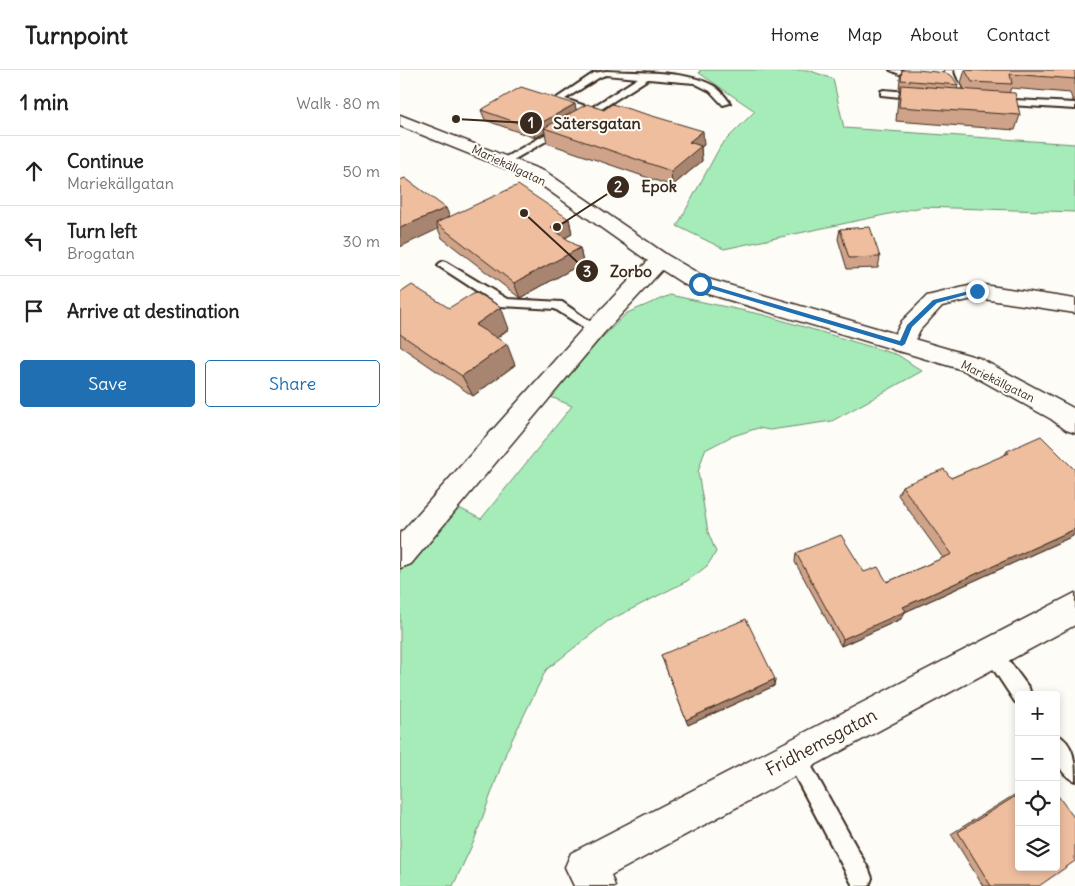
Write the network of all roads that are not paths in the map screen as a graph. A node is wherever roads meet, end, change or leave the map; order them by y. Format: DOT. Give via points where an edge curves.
graph roads {
  1 [pos="894,70"];
  2 [pos="904,72"];
  3 [pos="913,75"];
  4 [pos="646,76"];
  5 [pos="947,76"];
  6 [pos="884,93"];
  7 [pos="933,97"];
  8 [pos="953,99"];
  9 [pos="963,100"];
  10 [pos="726,103"];
  11 [pos="1075,106"];
  12 [pos="592,111"];
  13 [pos="400,120"];
  14 [pos="505,161"];
  15 [pos="660,260"];
  16 [pos="444,265"];
  17 [pos="1075,306"];
  18 [pos="595,329"];
  19 [pos="902,344"];
  20 [pos="1075,424"];
  21 [pos="400,555"];
  22 [pos="1075,608"];
  23 [pos="992,652"];
  24 [pos="1019,691"];
  25 [pos="1060,750"];
  26 [pos="796,756"];
  27 [pos="1075,771"];
  28 [pos="861,878"];
  29 [pos="595,886"];
  1 -- 2 [label="lane"];
  2 -- 3 [label="lane"];
  4 -- 10 [label="lane" via="697,81 713,89"];
  4 -- 12 [label="lane"];
  4 -- 12 [label="lane" via="597,75 558,100"];
  5 -- 9 [label="lane" via="960,88"];
  6 -- 7 [label="lane"];
  8 -- 9 [label="lane"];
  9 -- 11 [label="lane"];
  12 -- 14 [label="lane"];
  13 -- 14 [label="street, Mariekällgatan"];
  14 -- 15 [label="street, Mariekällgatan" via="540,176"];
  15 -- 18 [label="street"];
  15 -- 19 [label="street, Mariekällgatan" via="700,284"];
  16 -- 18 [label="lane" via="504,303 558,306"];
  17 -- 19 [label="street" via="977,291 935,301 910,326"];
  18 -- 21 [label="street"];
  19 -- 20 [label="street, Mariekällgatan" via="971,364 1060,412"];
  22 -- 23 [label="street, Fridhemsgatan"];
  23 -- 24 [label="lane"];
  23 -- 26 [label="street, Fridhemsgatan"];
  25 -- 27 [label="lane"];
  26 -- 28 [label="lane"];
  26 -- 29 [label="street, Fridhemsgatan" via="585,867"];
}
